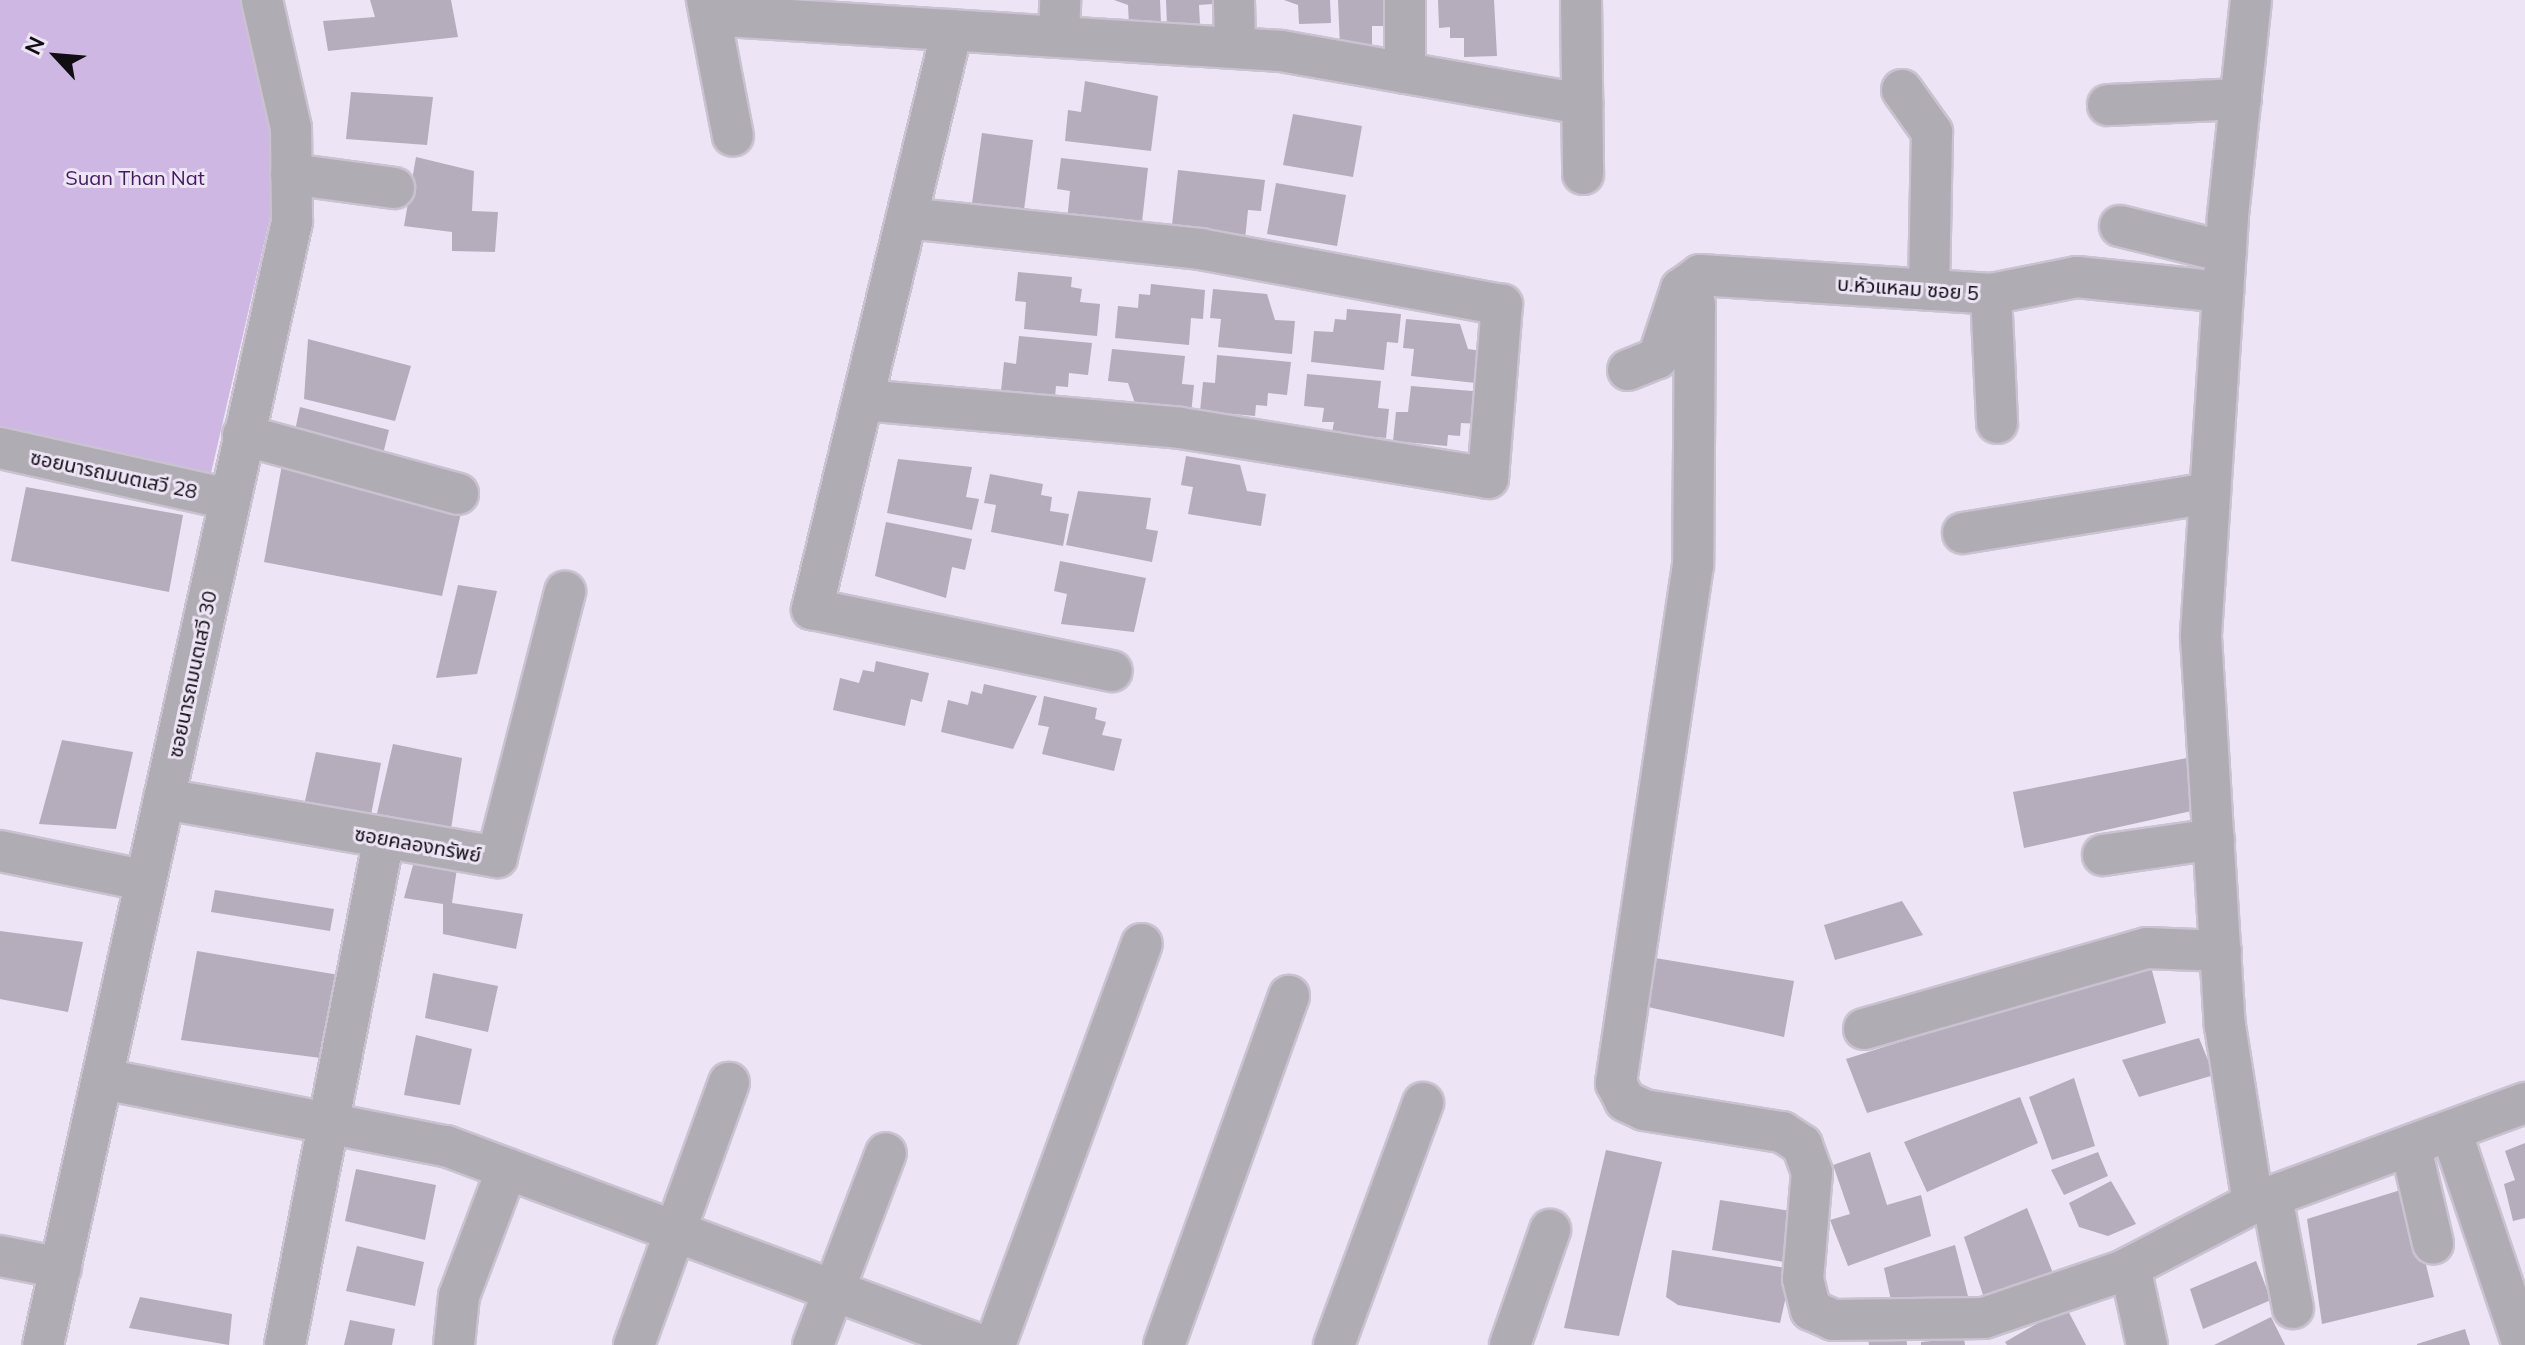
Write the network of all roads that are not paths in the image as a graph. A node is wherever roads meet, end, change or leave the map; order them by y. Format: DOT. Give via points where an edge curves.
graph roads {
  1 [pos="262,0"];
  2 [pos="1234,0"];
  3 [pos="1405,0"];
  4 [pos="1581,0"];
  5 [pos="2251,0"];
  6 [pos="709,8"];
  7 [pos="888,13"];
  8 [pos="1060,18"];
  9 [pos="952,30"];
  10 [pos="1235,48"];
  11 [pos="1405,73"];
  12 [pos="1902,90"];
  13 [pos="2241,99"];
  14 [pos="1582,104"];
  15 [pos="2108,105"];
  16 [pos="733,136"];
  17 [pos="291,174"];
  18 [pos="1583,174"];
  19 [pos="394,188"];
  20 [pos="907,218"];
  21 [pos="2120,226"];
  22 [pos="2226,252"];
  23 [pos="1929,290"];
  24 [pos="2223,292"];
  25 [pos="1991,294"];
  26 [pos="1695,304"];
  27 [pos="1628,370"];
  28 [pos="863,400"];
  29 [pos="1997,423"];
  30 [pos="243,435"];
  31 [pos="0,448"];
  32 [pos="2210,493"];
  33 [pos="458,494"];
  34 [pos="228,499"];
  35 [pos="1963,533"];
  36 [pos="565,592"];
  37 [pos="1112,671"];
  38 [pos="164,799"];
  39 [pos="384,838"];
  40 [pos="2214,839"];
  41 [pos="0,851"];
  42 [pos="2103,855"];
  43 [pos="143,880"];
  44 [pos="1142,944"];
  45 [pos="2221,951"];
  46 [pos="1289,996"];
  47 [pos="1864,1029"];
  48 [pos="103,1079"];
  49 [pos="729,1083"];
  50 [pos="1423,1103"];
  51 [pos="2525,1103"];
  52 [pos="329,1123"];
  53 [pos="2452,1134"];
  54 [pos="2411,1148"];
  55 [pos="886,1153"];
  56 [pos="507,1169"];
  57 [pos="2263,1200"];
  58 [pos="1550,1230"];
  59 [pos="675,1231"];
  60 [pos="2433,1243"];
  61 [pos="0,1256"];
  62 [pos="2130,1267"];
  63 [pos="61,1268"];
  64 [pos="834,1291"];
  65 [pos="2293,1308"];
  66 [pos="43,1345"];
  67 [pos="285,1345"];
  68 [pos="454,1345"];
  69 [pos="634,1345"];
  70 [pos="813,1345"];
  71 [pos="980,1345"];
  72 [pos="995,1345"];
  73 [pos="1164,1345"];
  74 [pos="1334,1345"];
  75 [pos="1510,1345"];
  76 [pos="2147,1345"];
  77 [pos="2523,1345"];
  1 -- 17 [label="street, ซอยนารถมนตเสวี 30" via="291,128"];
  2 -- 10 [label="street"];
  3 -- 11 [label="street"];
  4 -- 14 [label="street"];
  5 -- 13 [label="street"];
  6 -- 7 [label="street"];
  6 -- 16 [label="street"];
  7 -- 9 [label="street"];
  8 -- 9 [label="street"];
  8 -- 10 [label="street"];
  9 -- 20 [label="street"];
  10 -- 11 [label="street"];
  11 -- 14 [label="street"];
  12 -- 23 [label="street" via="1932,132"];
  13 -- 15 [label="street"];
  13 -- 22 [label="street"];
  14 -- 18 [label="street"];
  17 -- 19 [label="street"];
  17 -- 30 [label="street, ซอยนารถมนตเสวี 30" via="292,222"];
  20 -- 28 [label="street"];
  20 -- 28 [label="street" via="1201,249 1502,305 1488,478 1180,428"];
  21 -- 22 [label="street"];
  22 -- 24 [label="street"];
  23 -- 25 [label="street, บ.หัวแหลม ซอย 5"];
  23 -- 27 [label="street, บ.หัวแหลม ซอย 5" via="1689,277 1658,358"];
  24 -- 25 [label="street, บ.หัวแหลม ซอย 5" via="2077,277"];
  24 -- 32 [label="street"];
  25 -- 29 [label="street"];
  26 -- 62 [label="street" via="1693,565 1616,1083 1625,1101 1644,1110 1782,1132 1802,1145 1812,1172 1803,1279 1811,1310 1833,1320 1984,1318"];
  28 -- 37 [label="street" via="812,609"];
  30 -- 33 [label="street"];
  30 -- 34 [label="street, ซอยนารถมนตเสวี 30"];
  31 -- 34 [label="street, ซอยนารถมนตเสวี 28"];
  32 -- 35 [label="street"];
  32 -- 40 [label="street" via="2201,637"];
  34 -- 38 [label="street, ซอยนารถมนตเสวี 30"];
  36 -- 39 [label="street, ซอยคลองทรัพย์" via="497,857"];
  38 -- 39 [label="street, ซอยคลองทรัพย์"];
  38 -- 43 [label="street, ซอยนารถมนตเสวี 30"];
  39 -- 52 [label="street"];
  40 -- 42 [label="street"];
  40 -- 45 [label="street"];
  41 -- 43 [label="street"];
  43 -- 48 [label="street, ซอยนารถมนตเสวี 30"];
  44 -- 72 [label="street"];
  45 -- 47 [label="street" via="2147,948"];
  45 -- 57 [label="street"];
  46 -- 73 [label="street"];
  48 -- 52 [label="street"];
  48 -- 63 [label="street, ซอยนารถมนตเสวี 30"];
  49 -- 59 [label="street"];
  50 -- 74 [label="street"];
  51 -- 53 [label="street"];
  52 -- 56 [label="street" via="446,1146"];
  52 -- 67 [label="street"];
  53 -- 54 [label="street"];
  53 -- 77 [label="street"];
  54 -- 57 [label="street"];
  54 -- 60 [label="street"];
  55 -- 64 [label="street"];
  56 -- 59 [label="street"];
  56 -- 68 [label="street" via="459,1296"];
  57 -- 62 [label="street"];
  57 -- 65 [label="street"];
  58 -- 75 [label="street"];
  59 -- 64 [label="street"];
  59 -- 69 [label="street"];
  61 -- 63 [label="street"];
  62 -- 76 [label="street"];
  63 -- 66 [label="street, ซอยนารถมนตเสวี 30"];
  64 -- 70 [label="street"];
  64 -- 71 [label="street"];
}
